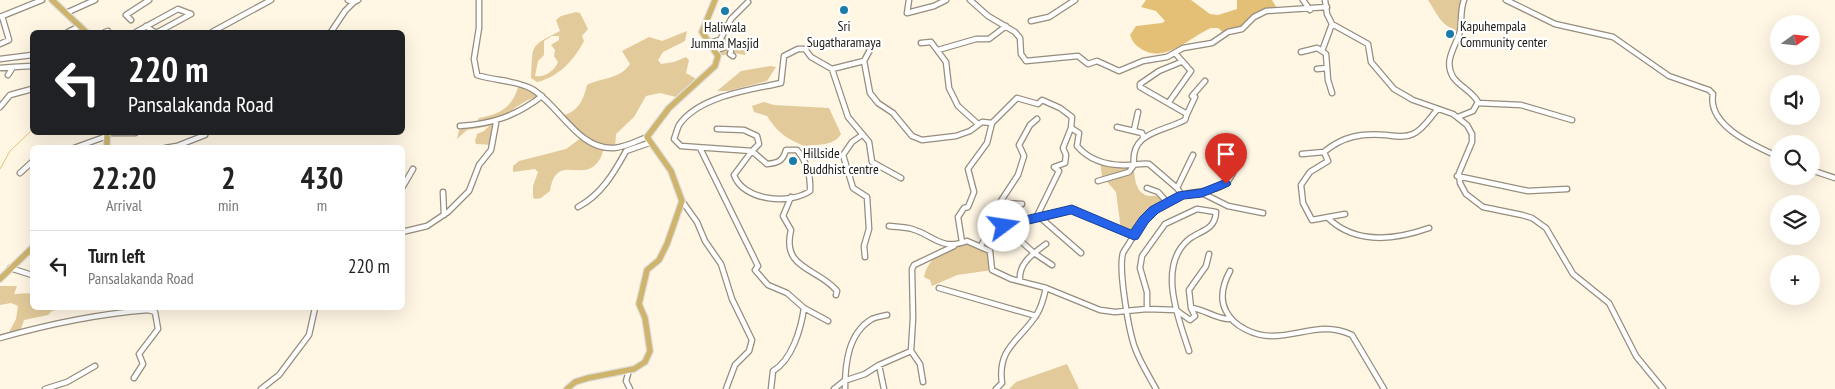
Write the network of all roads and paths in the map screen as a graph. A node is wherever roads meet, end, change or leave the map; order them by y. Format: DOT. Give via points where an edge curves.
graph roads {
  1 [pos="42,0"];
  2 [pos="52,0"];
  3 [pos="96,0"];
  4 [pos="149,0"];
  5 [pos="271,0"];
  6 [pos="348,0"];
  7 [pos="479,0"];
  8 [pos="715,0"];
  9 [pos="908,0"];
  10 [pos="946,0"];
  11 [pos="970,0"];
  12 [pos="1075,0"];
  13 [pos="1303,0"];
  14 [pos="1325,0"];
  15 [pos="1464,0"];
  16 [pos="1506,0"];
  17 [pos="356,1"];
  18 [pos="748,2"];
  19 [pos="1327,7"];
  20 [pos="1310,10"];
  21 [pos="66,13"];
  22 [pos="1,17"];
  23 [pos="131,20"];
  24 [pos="1031,21"];
  25 [pos="1332,24"];
  26 [pos="80,26"];
  27 [pos="146,26"];
  28 [pos="1006,26"];
  29 [pos="72,30"];
  30 [pos="84,30"];
  31 [pos="139,30"];
  32 [pos="151,30"];
  33 [pos="162,30"];
  34 [pos="216,30"];
  35 [pos="332,30"];
  36 [pos="709,43"];
  37 [pos="922,43"];
  38 [pos="0,44"];
  39 [pos="871,48"];
  40 [pos="938,50"];
  41 [pos="715,51"];
  42 [pos="1322,51"];
  43 [pos="1301,52"];
  44 [pos="1176,53"];
  45 [pos="30,55"];
  46 [pos="733,56"];
  47 [pos="0,59"];
  48 [pos="864,61"];
  49 [pos="1182,62"];
  50 [pos="30,66"];
  51 [pos="13,67"];
  52 [pos="0,68"];
  53 [pos="1327,68"];
  54 [pos="832,69"];
  55 [pos="1317,69"];
  56 [pos="8,75"];
  57 [pos="1205,81"];
  58 [pos="30,90"];
  59 [pos="1332,93"];
  60 [pos="542,96"];
  61 [pos="1169,102"];
  62 [pos="1478,103"];
  63 [pos="0,107"];
  64 [pos="1438,109"];
  65 [pos="1138,112"];
  66 [pos="1187,114"];
  67 [pos="1458,117"];
  68 [pos="1037,120"];
  69 [pos="1572,120"];
  70 [pos="496,123"];
  71 [pos="992,123"];
  72 [pos="978,124"];
  73 [pos="460,126"];
  74 [pos="1117,126"];
  75 [pos="1071,128"];
  76 [pos="716,129"];
  77 [pos="1134,130"];
  78 [pos="105,135"];
  79 [pos="205,135"];
  80 [pos="862,135"];
  81 [pos="1143,136"];
  82 [pos="648,140"];
  83 [pos="81,145"];
  84 [pos="179,145"];
  85 [pos="700,148"];
  86 [pos="752,151"];
  87 [pos="1324,152"];
  88 [pos="1770,153"];
  89 [pos="1302,154"];
  90 [pos="1193,155"];
  91 [pos="1226,158"];
  92 [pos="30,164"];
  93 [pos="1134,164"];
  94 [pos="414,169"];
  95 [pos="20,173"];
  96 [pos="1820,173"];
  97 [pos="1457,176"];
  98 [pos="901,178"];
  99 [pos="1835,178"];
  100 [pos="1098,182"];
  101 [pos="405,183"];
  102 [pos="1146,188"];
  103 [pos="1177,188"];
  104 [pos="1567,189"];
  105 [pos="443,192"];
  106 [pos="1202,193"];
  107 [pos="1182,195"];
  108 [pos="791,197"];
  109 [pos="682,201"];
  110 [pos="1220,201"];
  111 [pos="1001,203"];
  112 [pos="1168,203"];
  113 [pos="1022,204"];
  114 [pos="578,208"];
  115 [pos="1216,212"];
  116 [pos="1263,213"];
  117 [pos="1345,214"];
  118 [pos="444,215"];
  119 [pos="1036,218"];
  120 [pos="1328,218"];
  121 [pos="889,226"];
  122 [pos="1004,226"];
  123 [pos="993,228"];
  124 [pos="1429,228"];
  125 [pos="405,231"];
  126 [pos="1134,236"];
  127 [pos="962,242"];
  128 [pos="1046,244"];
  129 [pos="954,246"];
  130 [pos="980,246"];
  131 [pos="30,250"];
  132 [pos="1081,253"];
  133 [pos="1034,254"];
  134 [pos="1209,254"];
  135 [pos="865,257"];
  136 [pos="1052,266"];
  137 [pos="10,268"];
  138 [pos="1230,272"];
  139 [pos="30,274"];
  140 [pos="0,280"];
  141 [pos="1020,282"];
  142 [pos="939,288"];
  143 [pos="1046,288"];
  144 [pos="836,294"];
  145 [pos="804,308"];
  146 [pos="1191,308"];
  147 [pos="1148,309"];
  148 [pos="139,310"];
  149 [pos="150,310"];
  150 [pos="315,310"];
  151 [pos="1176,310"];
  152 [pos="1129,312"];
  153 [pos="887,315"];
  154 [pos="1036,316"];
  155 [pos="1229,318"];
  156 [pos="828,321"];
  157 [pos="0,338"];
  158 [pos="911,351"];
  159 [pos="1189,351"];
  160 [pos="879,365"];
  161 [pos="95,366"];
  162 [pos="628,374"];
  163 [pos="134,378"];
  164 [pos="844,381"];
  165 [pos="924,382"];
  166 [pos="45,389"];
  167 [pos="261,389"];
  168 [pos="568,389"];
  169 [pos="630,389"];
  170 [pos="726,389"];
  171 [pos="771,389"];
  172 [pos="834,389"];
  173 [pos="845,389"];
  174 [pos="884,389"];
  175 [pos="996,389"];
  176 [pos="1156,389"];
  177 [pos="1384,389"];
  178 [pos="1663,389"];
  1 -- 22 [label="street"];
  2 -- 21 [label="main road"];
  3 -- 21 [label="street"];
  4 -- 23 [label="street" via="125,16"];
  5 -- 34 [label="street"];
  6 -- 17 [label="street"];
  7 -- 60 [label="street" via="474,68 477,75 513,82"];
  8 -- 36 [label="main road" via="715,7 704,22 702,32"];
  9 -- 10 [label="street" via="907,13"];
  11 -- 28 [label="street" via="977,3 986,16"];
  12 -- 24 [label="street" via="1056,14"];
  13 -- 20 [label="street"];
  14 -- 19 [label="street"];
  15 -- 62 [label="street" via="1460,31 1452,46 1449,66 1452,76 1475,95"];
  16 -- 88 [label="street" via="1555,24 1613,37 1669,76 1709,90 1713,94 1713,109 1721,120 1749,144"];
  17 -- 35 [label="street"];
  18 -- 36 [label="street" via="731,19 720,40"];
  19 -- 20 [label="street"];
  19 -- 25 [label="street" via="1326,14"];
  20 -- 44 [label="street" via="1266,11 1242,29 1228,32 1212,43 1183,48"];
  21 -- 26 [label="main road"];
  22 -- 38 [label="street" via="9,40"];
  25 -- 42 [label="street"];
  25 -- 64 [label="street" via="1368,44 1371,62 1396,91"];
  26 -- 29 [label="street"];
  26 -- 30 [label="main road"];
  27 -- 31 [label="street"];
  27 -- 32 [label="street"];
  27 -- 33 [label="street" via="178,9 191,14"];
  28 -- 40 [label="street" via="989,39 976,39"];
  28 -- 44 [label="street" via="1018,35 1019,50 1026,61 1078,56 1088,64 1097,61 1119,70"];
  36 -- 41 [label="main road"];
  37 -- 40 [label="street" via="930,42"];
  39 -- 48 [label="street"];
  40 -- 72 [label="street" via="946,62 949,88 958,106"];
  41 -- 46 [label="street" via="730,46"];
  41 -- 82 [label="main road" via="718,56 715,66 654,123"];
  42 -- 43 [label="street" via="1317,48"];
  42 -- 53 [label="street" via="1326,54"];
  44 -- 49 [label="street"];
  45 -- 47 [label="street"];
  48 -- 54 [label="street"];
  48 -- 72 [label="street" via="870,94 893,112 916,138 928,140 956,136"];
  49 -- 61 [label="street" via="1191,71"];
  49 -- 61 [label="street" via="1159,71 1140,84 1144,90"];
  50 -- 51 [label="street"];
  51 -- 52 [label="street"];
  51 -- 56 [label="street"];
  53 -- 55 [label="street"];
  53 -- 59 [label="street"];
  54 -- 80 [label="street" via="848,117"];
  54 -- 85 [label="street" via="805,49 788,52 782,63 781,83 738,93 689,112 678,125 674,139 681,146"];
  57 -- 66 [label="street" via="1193,93 1194,102"];
  58 -- 63 [label="street" via="10,95"];
  60 -- 70 [label="street" via="521,112"];
  60 -- 82 [label="street" via="582,138 614,148"];
  61 -- 66 [label="street"];
  62 -- 67 [label="street" via="1473,111"];
  62 -- 69 [label="street" via="1521,105"];
  64 -- 67 [label="street"];
  64 -- 87 [label="street" via="1412,134 1403,137 1362,133 1332,145"];
  65 -- 77 [label="street"];
  66 -- 81 [label="street" via="1185,120 1177,125"];
  67 -- 97 [label="street" via="1472,132 1472,142"];
  68 -- 111 [label="street" via="1030,125 1019,145 1024,156 1018,175"];
  70 -- 73 [label="street"];
  70 -- 118 [label="street" via="491,150 479,165 469,192"];
  71 -- 72 [label="street"];
  71 -- 75 [label="street" via="1017,98 1038,104 1042,100 1060,108 1072,117"];
  71 -- 127 [label="street" via="987,143 968,169 974,192 968,208 964,208 958,217"];
  74 -- 77 [label="street"];
  75 -- 93 [label="street" via="1079,133 1077,146 1089,158 1126,166"];
  75 -- 119 [label="street" via="1064,144 1065,163 1054,167 1059,171"];
  76 -- 86 [label="street" via="753,133 759,144"];
  77 -- 81 [label="street"];
  78 -- 83 [label="street"];
  79 -- 84 [label="street"];
  80 -- 98 [label="street" via="869,142 875,165"];
  80 -- 135 [label="street" via="843,155 852,176 853,188 867,197 869,229 864,242"];
  81 -- 93 [label="street" via="1133,148"];
  82 -- 109 [label="main road" via="666,164"];
  82 -- 114 [label="street" via="626,151 612,178"];
  85 -- 86 [label="street"];
  85 -- 145 [label="street" via="758,266 755,270 768,285 787,293"];
  86 -- 108 [label="street" via="736,170 736,181 749,193 761,197"];
  86 -- 108 [label="street" via="771,165 781,160 786,150 794,149 803,155 810,191 806,195"];
  87 -- 89 [label="street"];
  87 -- 120 [label="street" via="1328,161 1305,176 1300,196 1312,220"];
  90 -- 103 [label="street"];
  91 -- 106 [label="street" via="1235,168 1232,177 1218,188"];
  92 -- 95 [label="street"];
  93 -- 100 [label="street" via="1129,172"];
  93 -- 103 [label="street" via="1149,164"];
  94 -- 101 [label="street"];
  96 -- 99 [label="street"];
  97 -- 104 [label="street" via="1528,191"];
  97 -- 178 [label="street" via="1465,193 1479,207 1536,220 1550,233 1570,270 1609,302 1638,358"];
  102 -- 112 [label="street" via="1158,192"];
  103 -- 107 [label="street"];
  105 -- 118 [label="street"];
  106 -- 107 [label="street"];
  106 -- 110 [label="street"];
  107 -- 112 [label="street"];
  108 -- 144 [label="street" via="782,216 791,230 788,242 791,254 807,271 830,282"];
  109 -- 162 [label="main road" via="659,260 647,270 639,304 650,339 650,354 646,363"];
  109 -- 170 [label="street" via="721,264 732,299 752,340 749,353 736,364"];
  110 -- 115 [label="street"];
  110 -- 116 [label="street" via="1228,206"];
  111 -- 113 [label="street"];
  111 -- 123 [label="street" via="993,216"];
  112 -- 126 [label="street" via="1148,215"];
  115 -- 147 [label="street" via="1196,209 1165,224 1142,256 1140,268"];
  115 -- 151 [label="street" via="1217,217 1207,232 1189,240 1179,255 1171,280"];
  117 -- 120 [label="street"];
  118 -- 125 [label="street" via="427,226"];
  119 -- 122 [label="street"];
  119 -- 126 [label="street" via="1072,210"];
  119 -- 132 [label="street" via="1042,219"];
  120 -- 124 [label="street" via="1336,228 1364,238"];
  121 -- 129 [label="street" via="912,229"];
  122 -- 123 [label="street"];
  122 -- 133 [label="street"];
  123 -- 130 [label="street"];
  126 -- 152 [label="street" via="1123,254 1122,263"];
  127 -- 129 [label="street"];
  127 -- 130 [label="street"];
  128 -- 133 [label="street"];
  129 -- 158 [label="street" via="914,264"];
  130 -- 141 [label="street" via="990,251 992,270"];
  131 -- 137 [label="main road"];
  133 -- 136 [label="street"];
  133 -- 141 [label="street" via="1022,264"];
  134 -- 146 [label="street" via="1206,266 1189,290"];
  137 -- 139 [label="street"];
  137 -- 140 [label="main road"];
  138 -- 155 [label="street" via="1221,296"];
  141 -- 143 [label="street"];
  142 -- 154 [label="street"];
  143 -- 152 [label="street" via="1100,310"];
  143 -- 154 [label="street"];
  145 -- 156 [label="street"];
  145 -- 171 [label="street" via="794,346 774,371"];
  146 -- 151 [label="street" via="1194,316 1190,320"];
  146 -- 155 [label="street" via="1198,308 1219,320"];
  147 -- 151 [label="street"];
  147 -- 152 [label="street"];
  148 -- 157 [label="street" via="78,317"];
  149 -- 163 [label="street" via="155,312 158,329 139,354 143,364"];
  150 -- 167 [label="street" via="309,335 280,375"];
  151 -- 159 [label="street"];
  152 -- 176 [label="street" via="1135,348"];
  153 -- 164 [label="street" via="873,318 855,334 844,367"];
  154 -- 175 [label="street" via="1000,362 1002,382"];
  155 -- 177 [label="street" via="1250,331 1273,336 1344,330 1352,334"];
  158 -- 160 [label="street"];
  158 -- 165 [label="street" via="920,364"];
  160 -- 164 [label="street"];
  160 -- 174 [label="street"];
  161 -- 166 [label="street" via="67,382"];
  162 -- 168 [label="main road" via="579,380"];
  162 -- 169 [label="street" via="626,382"];
  164 -- 172 [label="street"];
  164 -- 173 [label="street"];
}
